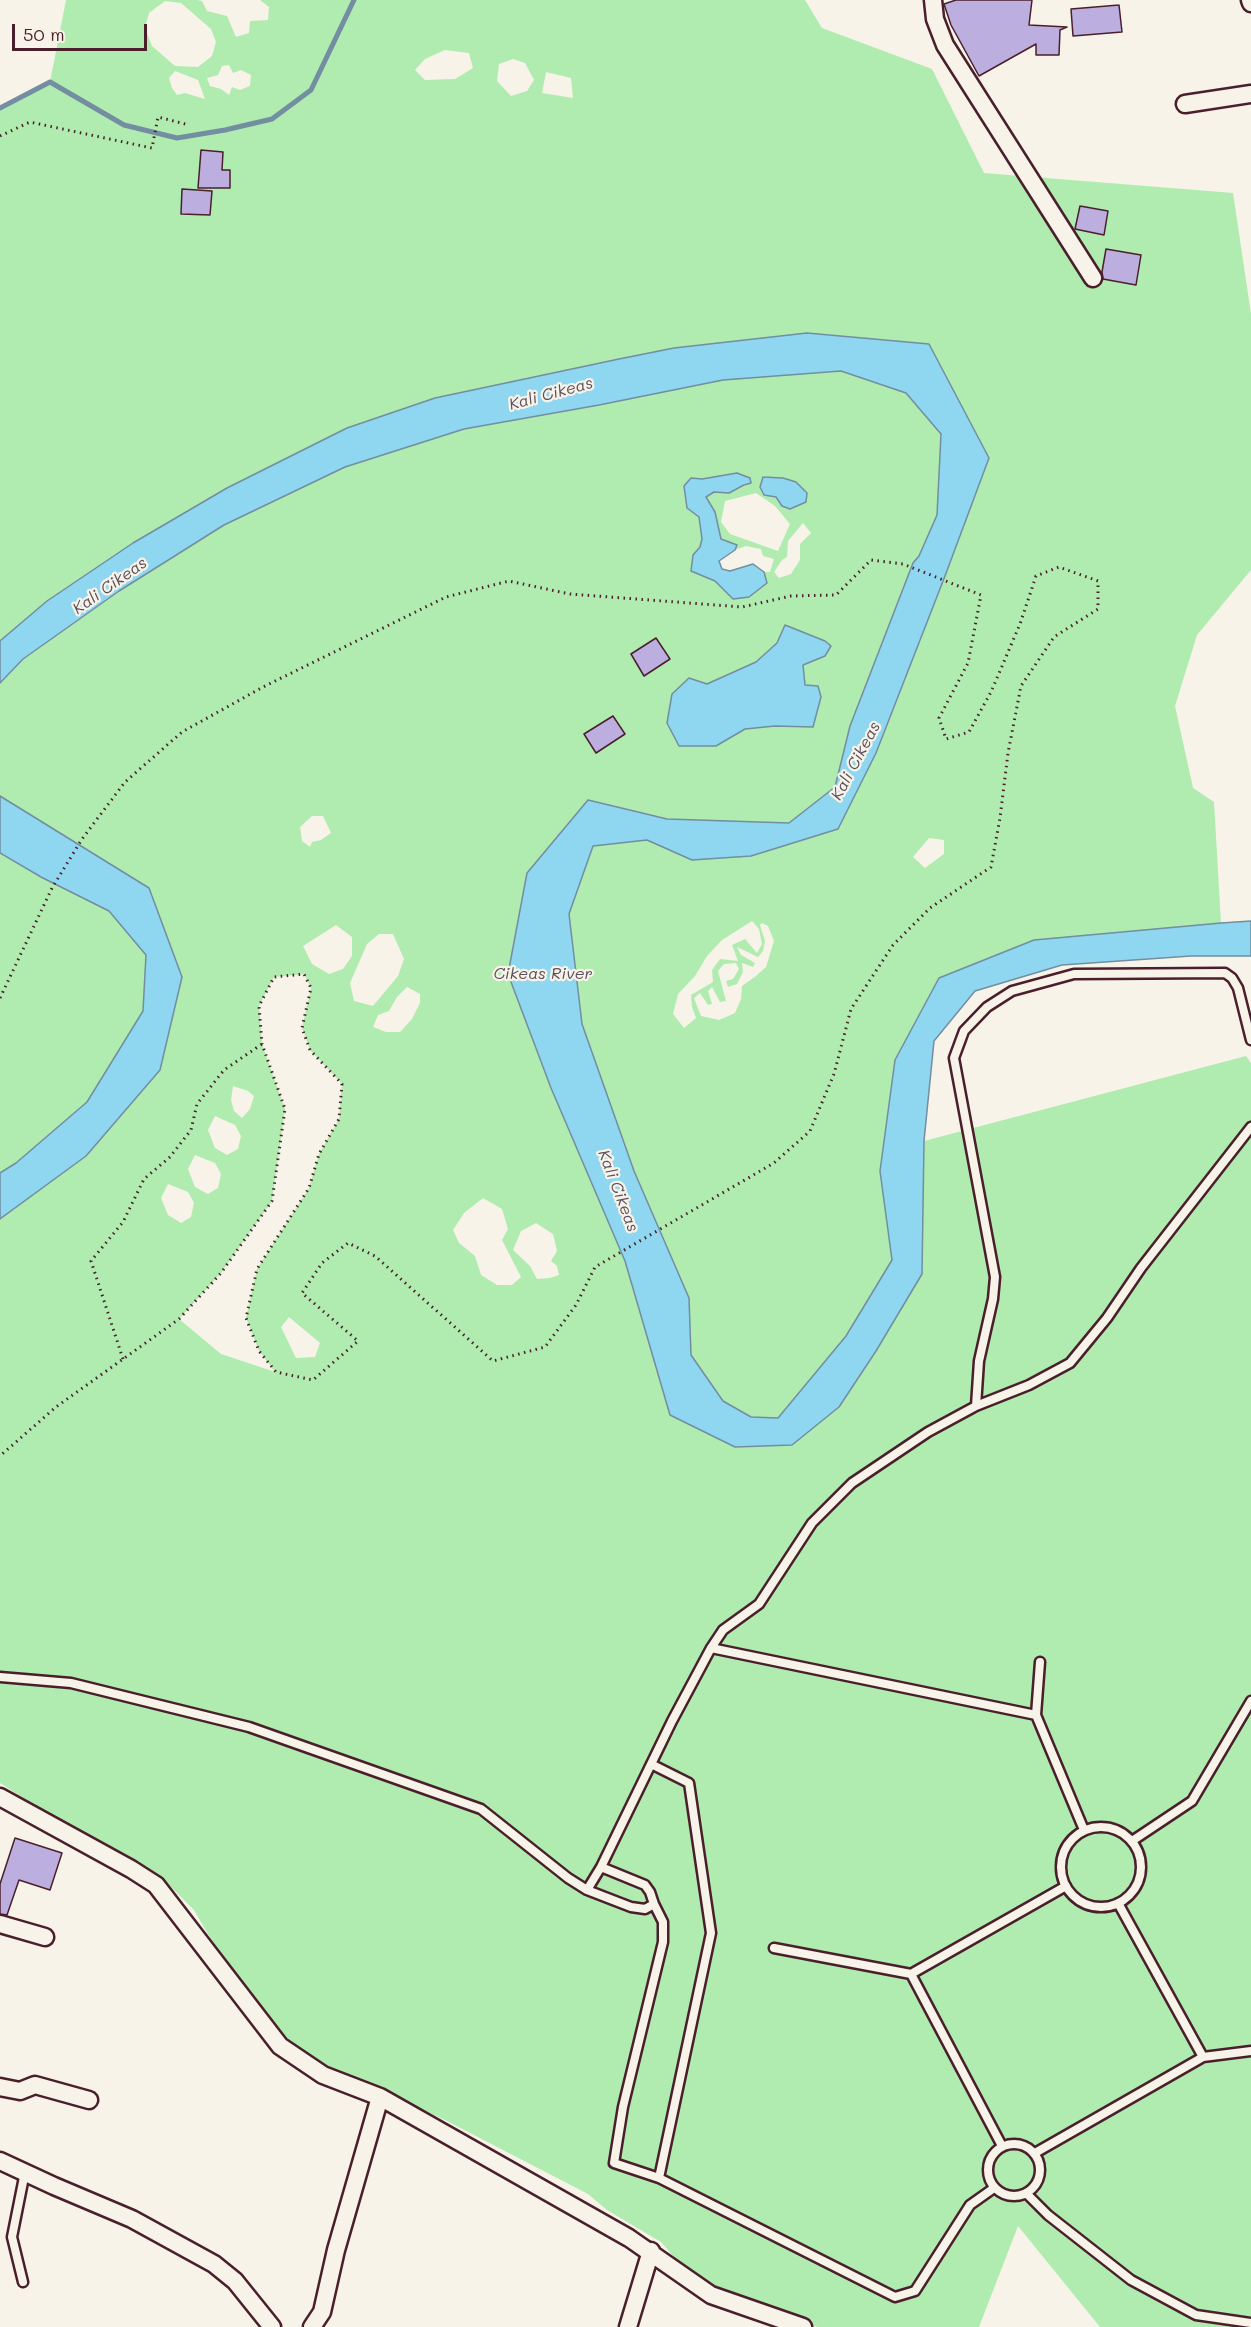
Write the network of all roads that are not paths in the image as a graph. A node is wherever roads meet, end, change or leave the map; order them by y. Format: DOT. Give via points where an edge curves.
graph roads {
  1 [pos="933,0"];
  2 [pos="1251,94"];
  3 [pos="1185,104"];
  4 [pos="1093,278"];
  5 [pos="1251,1040"];
  6 [pos="1251,1126"];
  7 [pos="976,1406"];
  8 [pos="711,1648"];
  9 [pos="1040,1662"];
  10 [pos="0,1677"];
  11 [pos="1251,1701"];
  12 [pos="1036,1715"];
  13 [pos="651,1764"];
  14 [pos="0,1797"];
  15 [pos="1084,1830"];
  16 [pos="1132,1841"];
  17 [pos="601,1868"];
  18 [pos="1066,1886"];
  19 [pos="587,1890"];
  20 [pos="1118,1903"];
  21 [pos="654,1904"];
  22 [pos="0,1924"];
  23 [pos="45,1937"];
  24 [pos="774,1948"];
  25 [pos="911,1974"];
  26 [pos="1251,2051"];
  27 [pos="1203,2057"];
  28 [pos="0,2087"];
  29 [pos="380,2097"];
  30 [pos="89,2100"];
  31 [pos="1002,2146"];
  32 [pos="1035,2153"];
  33 [pos="0,2161"];
  34 [pos="25,2172"];
  35 [pos="658,2178"];
  36 [pos="994,2188"];
  37 [pos="1026,2194"];
  38 [pos="651,2251"];
  39 [pos="23,2282"];
  40 [pos="1251,2323"];
  41 [pos="272,2327"];
  42 [pos="312,2327"];
  43 [pos="628,2327"];
  44 [pos="803,2327"];
  1 -- 4 [label="street" via="935,20 945,45"];
  2 -- 3 [label="street"];
  5 -- 7 [label="lane" via="1238,988 1225,973 1074,975 1012,990 964,1030 954,1058 995,1277 979,1361"];
  6 -- 7 [label="lane" via="1070,1363"];
  7 -- 8 [label="lane" via="928,1432 852,1483 812,1523 759,1604 723,1630"];
  8 -- 12 [label="lane"];
  8 -- 13 [label="lane"];
  9 -- 12 [label="lane"];
  10 -- 19 [label="lane" via="71,1683 249,1727 481,1809"];
  11 -- 16 [label="lane" via="1192,1801"];
  12 -- 15 [label="lane"];
  13 -- 17 [label="lane"];
  13 -- 35 [label="lane" via="689,1783 711,1933"];
  14 -- 29 [label="street" via="156,1885 280,2046 323,2074"];
  15 -- 16 [label="lane" via="1110,1827"];
  15 -- 18 [label="lane" via="1065,1848 1061,1861"];
  16 -- 20 [label="lane" via="1139,1854 1140,1875 1130,1895"];
  17 -- 19 [label="lane"];
  17 -- 21 [label="lane" via="645,1885"];
  18 -- 20 [label="lane" via="1089,1905 1104,1907"];
  18 -- 25 [label="lane"];
  19 -- 21 [label="lane" via="631,1907 645,1909"];
  20 -- 27 [label="lane"];
  21 -- 35 [label="lane" via="663,1922 663,1942 623,2107 614,2163"];
  22 -- 23 [label="street"];
  24 -- 25 [label="lane"];
  25 -- 31 [label="lane"];
  26 -- 27 [label="lane"];
  27 -- 32 [label="lane"];
  28 -- 30 [label="street" via="20,2091 34,2085"];
  29 -- 38 [label="street"];
  29 -- 42 [label="street" via="322,2312"];
  31 -- 32 [label="lane" via="1025,2146"];
  31 -- 36 [label="lane" via="988,2165 988,2177"];
  32 -- 37 [label="lane" via="1041,2176 1036,2187"];
  33 -- 34 [label="street"];
  34 -- 39 [label="lane" via="12,2237"];
  34 -- 41 [label="street" via="132,2218 213,2264 234,2281"];
  35 -- 36 [label="lane" via="895,2297 915,2291 970,2205"];
  36 -- 37 [label="lane" via="1004,2195"];
  37 -- 40 [label="lane" via="1131,2280 1196,2315"];
  38 -- 43 [label="street"];
  38 -- 44 [label="street" via="711,2295"];
}
